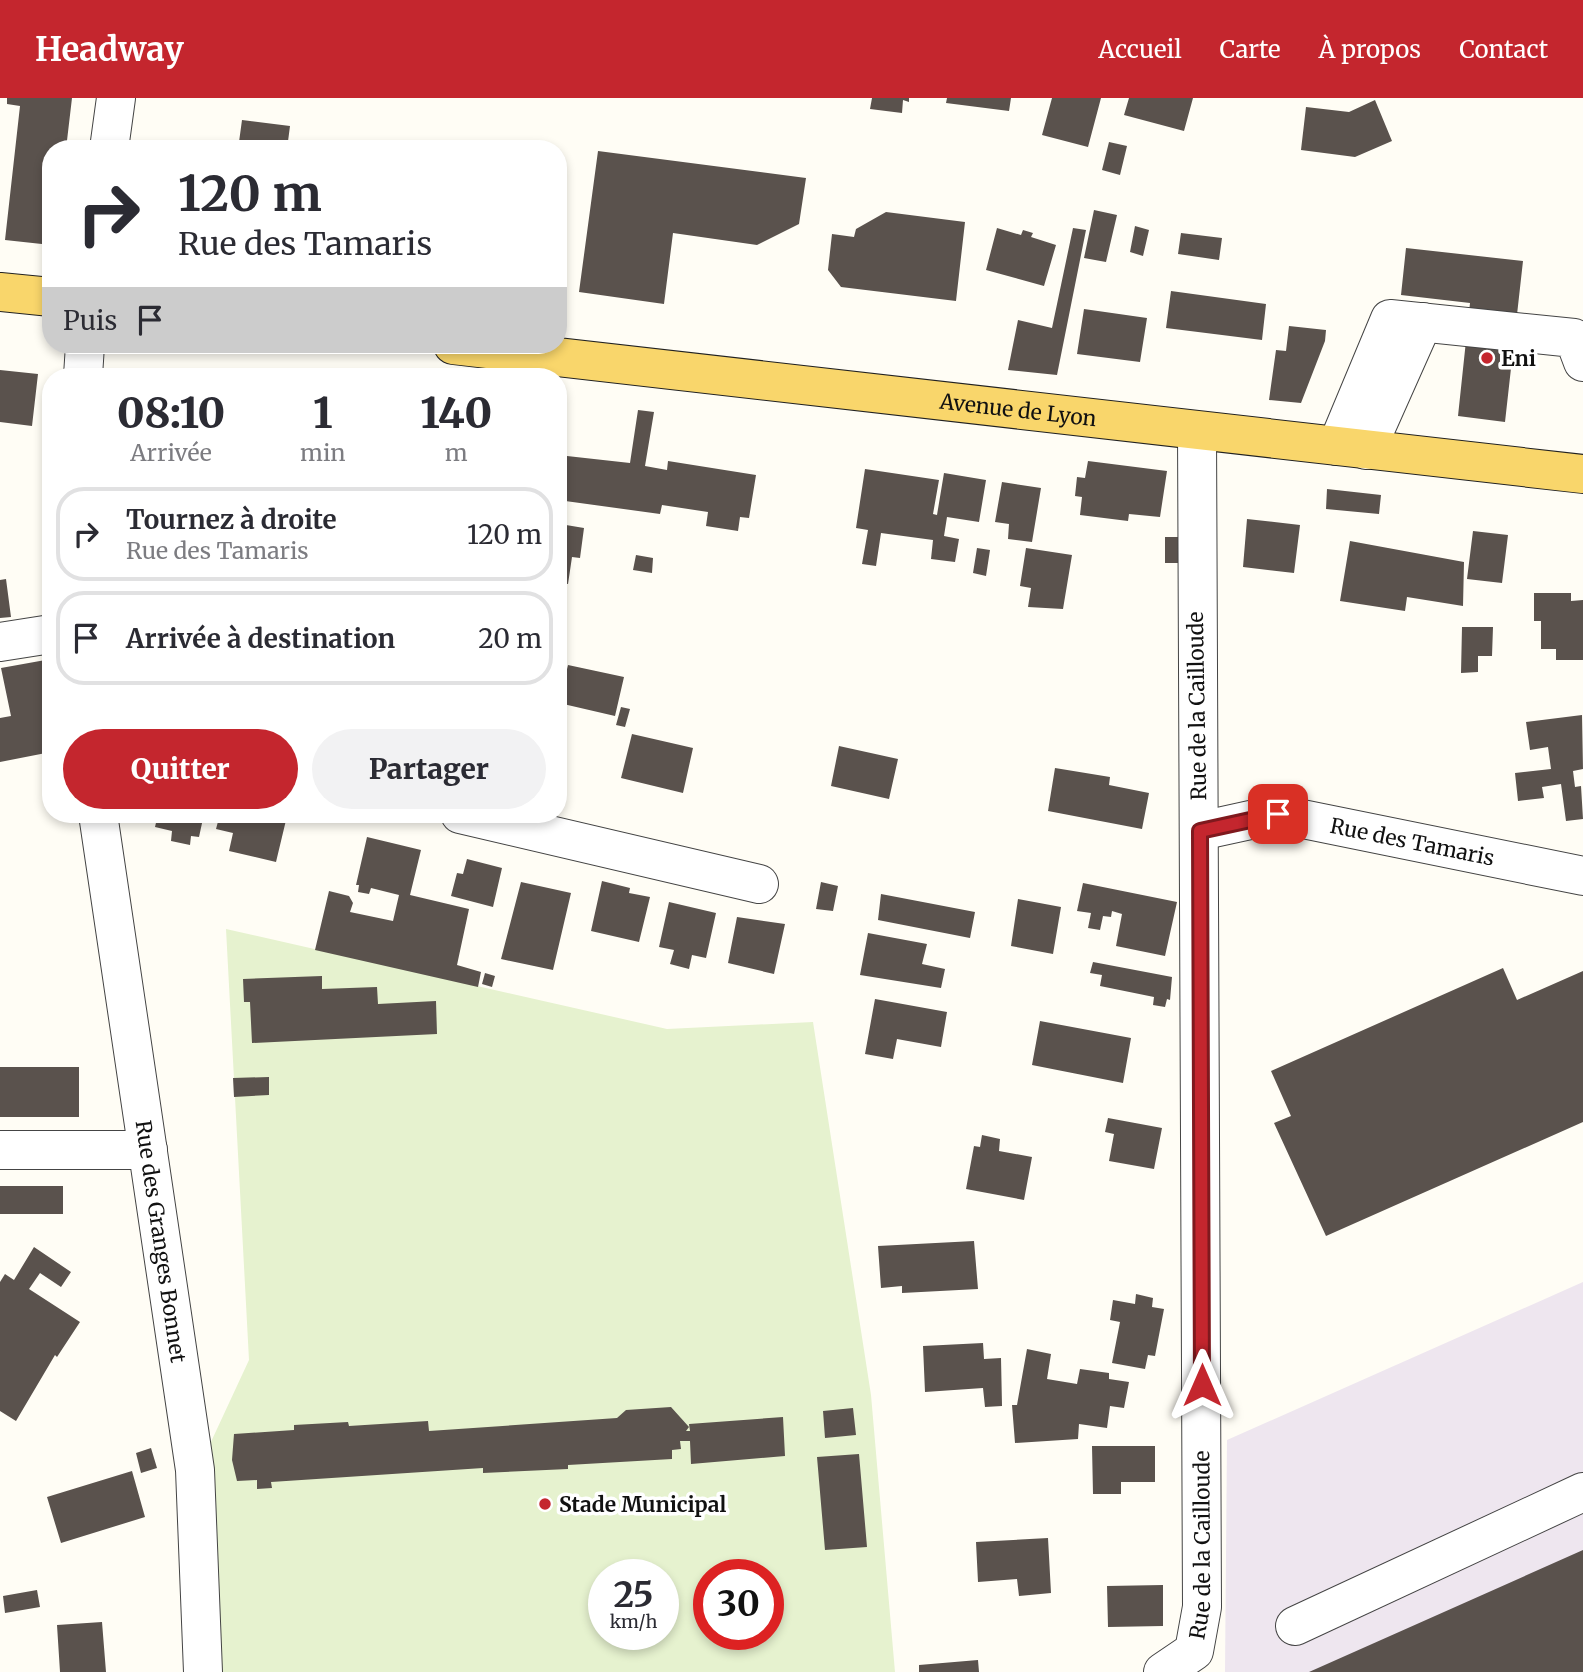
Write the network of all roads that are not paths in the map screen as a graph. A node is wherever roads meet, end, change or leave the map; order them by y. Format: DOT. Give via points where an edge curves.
graph roads {
  1 [pos="116,98"];
  2 [pos="110,140"];
  3 [pos="0,292"];
  4 [pos="42,296"];
  5 [pos="531,354"];
  6 [pos="1583,362"];
  7 [pos="1196,431"];
  8 [pos="1352,448"];
  9 [pos="1583,474"];
  10 [pos="42,635"];
  11 [pos="0,642"];
  12 [pos="99,823"];
  13 [pos="498,823"];
  14 [pos="1200,831"];
  15 [pos="1583,876"];
  16 [pos="759,884"];
  17 [pos="0,1150"];
  18 [pos="148,1150"];
  19 [pos="1583,1492"];
  20 [pos="1295,1626"];
  21 [pos="1178,1662"];
  22 [pos="203,1672"];
  1 -- 2 [label="street"];
  3 -- 4 [label="main road"];
  5 -- 7 [label="main road, Avenue de Lyon"];
  6 -- 8 [label="street" via="1574,338 1423,322"];
  7 -- 8 [label="main road, Avenue de Lyon"];
  7 -- 14 [label="street, Rue de la Cailloude" via="1196,782"];
  8 -- 9 [label="main road, Avenue de Lyon"];
  10 -- 11 [label="street"];
  12 -- 18 [label="street, Rue des Granges Bonnet"];
  13 -- 16 [label="street"];
  14 -- 15 [label="street, Rue des Tamaris" via="1278,814"];
  14 -- 21 [label="street, Rue de la Cailloude" via="1202,1607"];
  17 -- 18 [label="street"];
  18 -- 22 [label="street, Rue des Granges Bonnet" via="195,1470"];
  19 -- 20 [label="street"];
}
